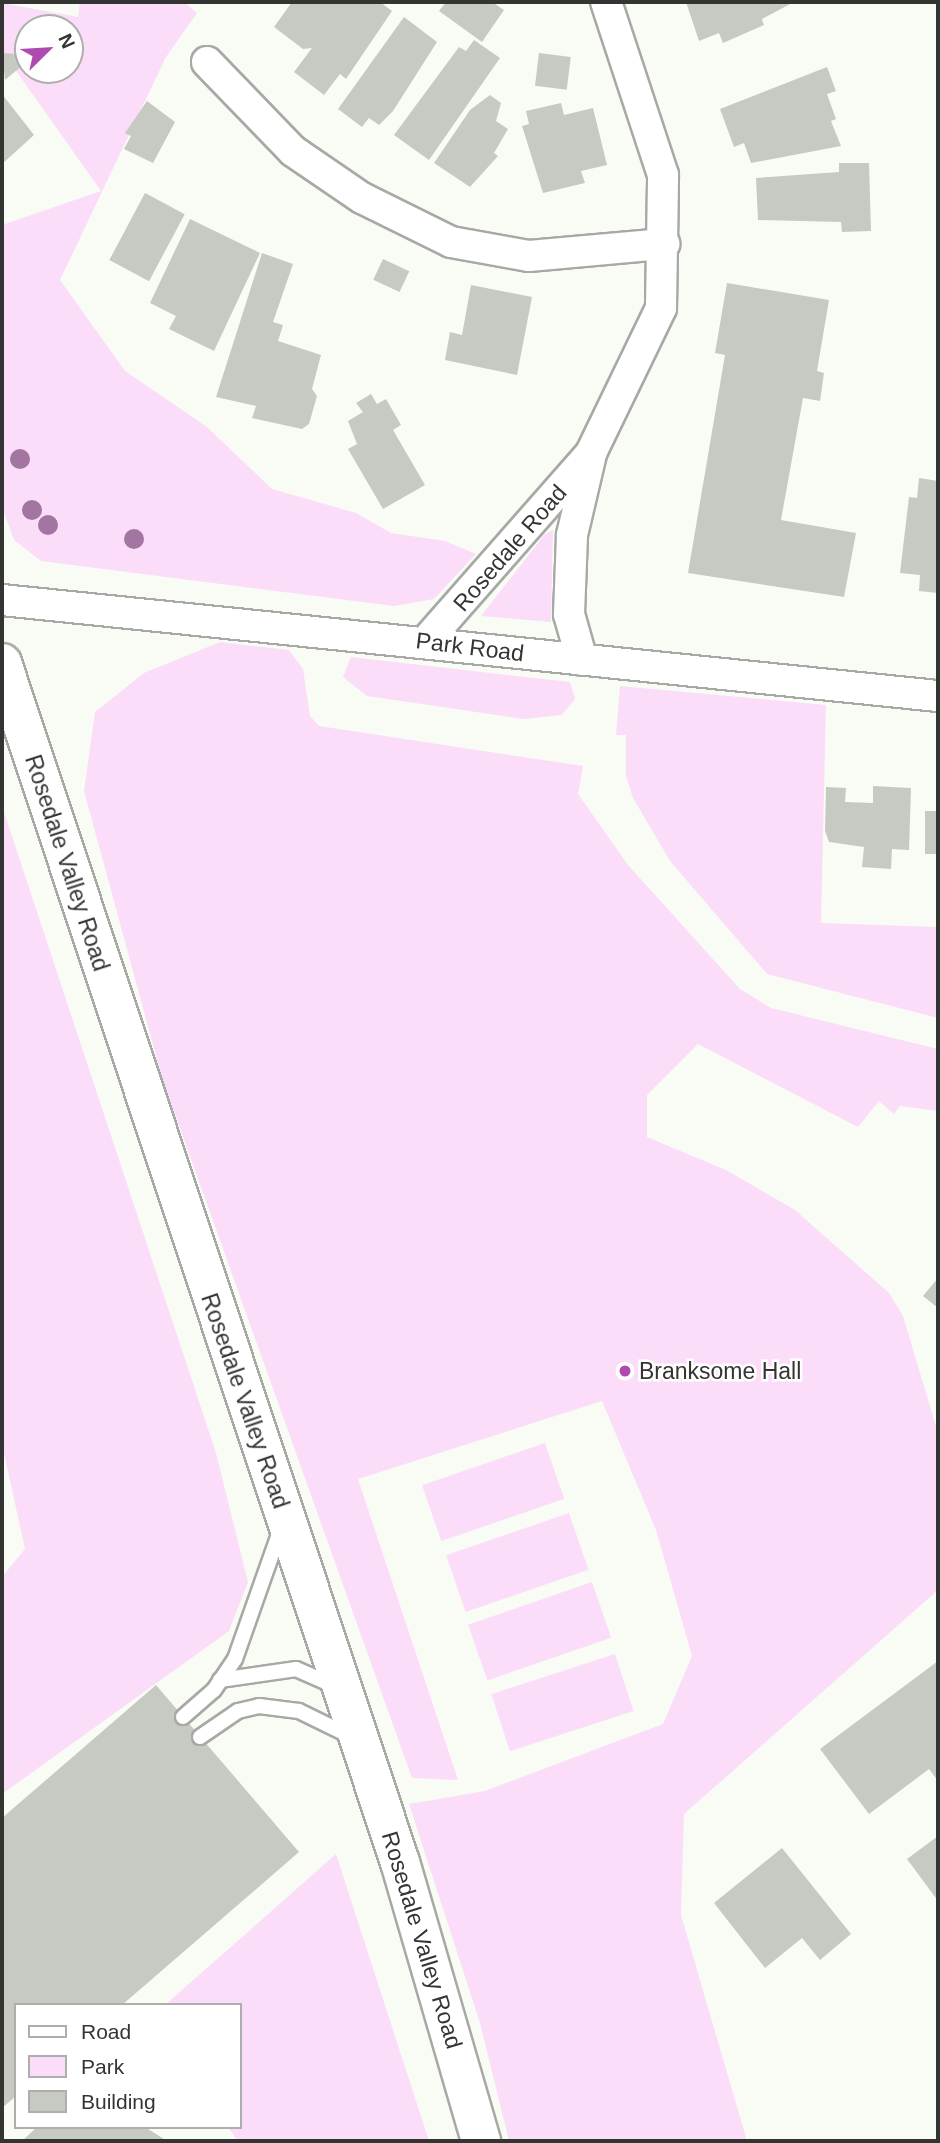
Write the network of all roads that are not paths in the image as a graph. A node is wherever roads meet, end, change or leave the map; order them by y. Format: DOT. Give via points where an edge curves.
graph roads {
  1 [pos="606,2"];
  2 [pos="207,62"];
  3 [pos="664,244"];
  4 [pos="591,453"];
  5 [pos="2,600"];
  6 [pos="427,640"];
  7 [pos="582,660"];
  8 [pos="2,663"];
  9 [pos="938,696"];
  10 [pos="285,1516"];
  11 [pos="220,1681"];
  12 [pos="345,1693"];
  13 [pos="183,1717"];
  14 [pos="200,1737"];
  15 [pos="360,1741"];
  16 [pos="481,2141"];
  1 -- 3 [label="street, Rosedale Road" via="663,175"];
  2 -- 3 [label="street" via="293,151 362,198 451,242 529,256"];
  3 -- 4 [label="street, Rosedale Road" via="661,308"];
  4 -- 6 [label="street, Rosedale Road"];
  4 -- 7 [label="street, Rosedale Road" via="572,535 569,614"];
  5 -- 6 [label="street, Park Road"];
  6 -- 7 [label="street, Park Road"];
  7 -- 9 [label="street, Park Road"];
  8 -- 10 [label="street, Rosedale Valley Road"];
  10 -- 11 [label="lane" via="253,1620"];
  10 -- 12 [label="street, Rosedale Valley Road"];
  11 -- 12 [label="lane" via="296,1669"];
  11 -- 13 [label="lane"];
  12 -- 15 [label="street, Rosedale Valley Road"];
  14 -- 15 [label="lane" via="238,1712 259,1706 299,1711"];
  15 -- 16 [label="street, Rosedale Valley Road"];
}
